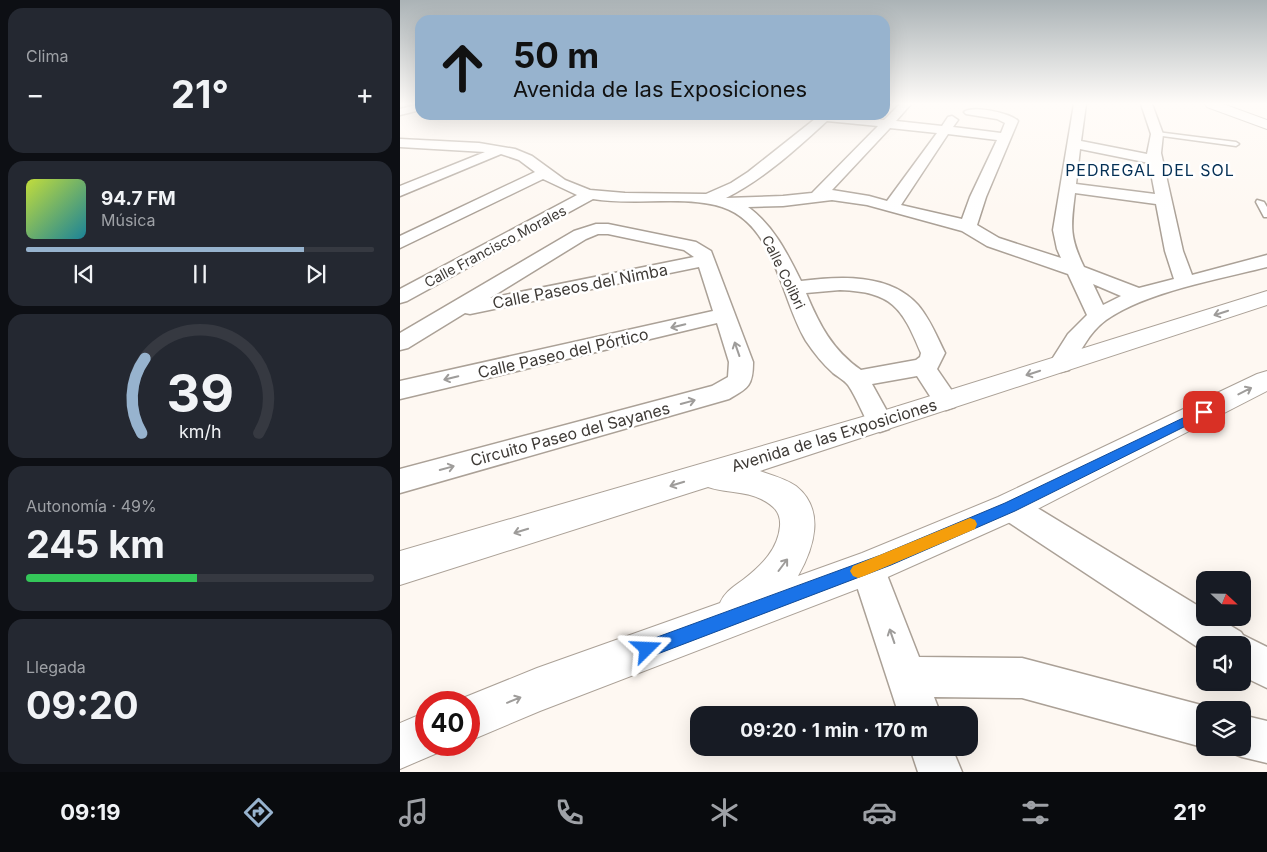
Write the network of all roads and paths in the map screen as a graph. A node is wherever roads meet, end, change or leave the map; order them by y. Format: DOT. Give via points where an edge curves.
graph roads {
  1 [pos="796,140"];
  2 [pos="872,140"];
  3 [pos="937,140"];
  4 [pos="1005,140"];
  5 [pos="1075,140"];
  6 [pos="1156,140"];
  7 [pos="1205,140"];
  8 [pos="400,143"];
  9 [pos="1074,144"];
  10 [pos="1236,144"];
  11 [pos="438,146"];
  12 [pos="500,150"];
  13 [pos="408,157"];
  14 [pos="1156,160"];
  15 [pos="545,174"];
  16 [pos="1068,187"];
  17 [pos="400,191"];
  18 [pos="590,194"];
  19 [pos="818,196"];
  20 [pos="702,200"];
  21 [pos="1163,200"];
  22 [pos="1260,202"];
  23 [pos="726,203"];
  24 [pos="891,208"];
  25 [pos="1267,215"];
  26 [pos="968,227"];
  27 [pos="400,243"];
  28 [pos="706,260"];
  29 [pos="1267,262"];
  30 [pos="1077,271"];
  31 [pos="1185,282"];
  32 [pos="794,288"];
  33 [pos="1138,295"];
  34 [pos="400,297"];
  35 [pos="1267,298"];
  36 [pos="454,311"];
  37 [pos="725,316"];
  38 [pos="1098,316"];
  39 [pos="400,343"];
  40 [pos="1062,364"];
  41 [pos="923,367"];
  42 [pos="858,378"];
  43 [pos="1267,380"];
  44 [pos="400,390"];
  45 [pos="946,401"];
  46 [pos="880,422"];
  47 [pos="705,475"];
  48 [pos="400,481"];
  49 [pos="1010,507"];
  50 [pos="400,568"];
  51 [pos="868,568"];
  52 [pos="721,621"];
  53 [pos="1214,636"];
  54 [pos="1251,659"];
  55 [pos="1267,669"];
  56 [pos="906,677"];
  57 [pos="917,706"];
  58 [pos="480,714"];
  59 [pos="1196,725"];
  60 [pos="1251,738"];
  61 [pos="415,740"];
  62 [pos="1267,742"];
  63 [pos="400,746"];
  64 [pos="934,756"];
  65 [pos="940,772"];
  1 -- 20 [label="street" via="740,185"];
  2 -- 19 [label="street"];
  3 -- 24 [label="street"];
  4 -- 26 [label="street"];
  5 -- 9 [label="street"];
  6 -- 14 [label="street"];
  7 -- 10 [label="lane"];
  8 -- 11 [label="street"];
  9 -- 14 [label="street"];
  9 -- 16 [label="street"];
  11 -- 12 [label="street"];
  11 -- 13 [label="street"];
  12 -- 15 [label="street" via="533,162"];
  12 -- 17 [label="street"];
  14 -- 21 [label="street"];
  15 -- 18 [label="street"];
  15 -- 27 [label="street"];
  16 -- 21 [label="street"];
  16 -- 30 [label="street" via="1062,230 1066,250"];
  18 -- 20 [label="street, Calle Colibri"];
  18 -- 34 [label="street, Calle Francisco Morales"];
  19 -- 23 [label="street"];
  19 -- 24 [label="street" via="849,197"];
  20 -- 23 [label="street, Calle Colibri"];
  21 -- 31 [label="street" via="1174,251"];
  22 -- 25 [label="lane"];
  23 -- 32 [label="street, Calle Colibri" via="749,216 766,233"];
  24 -- 26 [label="street"];
  26 -- 30 [label="street" via="993,242"];
  28 -- 36 [label="street, Calle Paseos del Nimba"];
  28 -- 36 [label="street" via="700,251 690,246 616,230 596,229 545,255"];
  28 -- 37 [label="street"];
  29 -- 31 [label="street"];
  30 -- 33 [label="street"];
  30 -- 38 [label="street"];
  31 -- 33 [label="street"];
  32 -- 41 [label="street" via="850,284 894,295 917,318 933,353 930,363"];
  32 -- 42 [label="street, Calle Colibri" via="826,354"];
  33 -- 38 [label="street"];
  35 -- 40 [label="street, Avenida de las Exposiciones, one-way"];
  36 -- 39 [label="street"];
  37 -- 44 [label="street, Calle Paseo del Pórtico, one-way"];
  48 -- 37 [label="street, Circuito Paseo del Sayanes, one-way" via="704,398 730,388 741,377 741,362"];
  38 -- 40 [label="street" via="1076,339"];
  40 -- 45 [label="street, Avenida de las Exposiciones, one-way"];
  41 -- 42 [label="street"];
  41 -- 45 [label="street"];
  42 -- 46 [label="street"];
  49 -- 43 [label="street, one-way"];
  45 -- 46 [label="street, Avenida de las Exposiciones"];
  46 -- 47 [label="street, Avenida de las Exposiciones"];
  47 -- 50 [label="street, Avenida de las Exposiciones, one-way"];
  52 -- 47 [label="street, one-way" via="769,582 787,561 799,522 794,507 783,495 766,486"];
  49 -- 51 [label="street"];
  49 -- 53 [label="street"];
  51 -- 52 [label="street"];
  56 -- 51 [label="street, one-way"];
  58 -- 52 [label="street, one-way"];
  54 -- 55 [label="street"];
  56 -- 57 [label="street"];
  56 -- 59 [label="street" via="1022,678"];
  60 -- 62 [label="street"];
  61 -- 63 [label="street"];
  64 -- 65 [label="street"];
}
